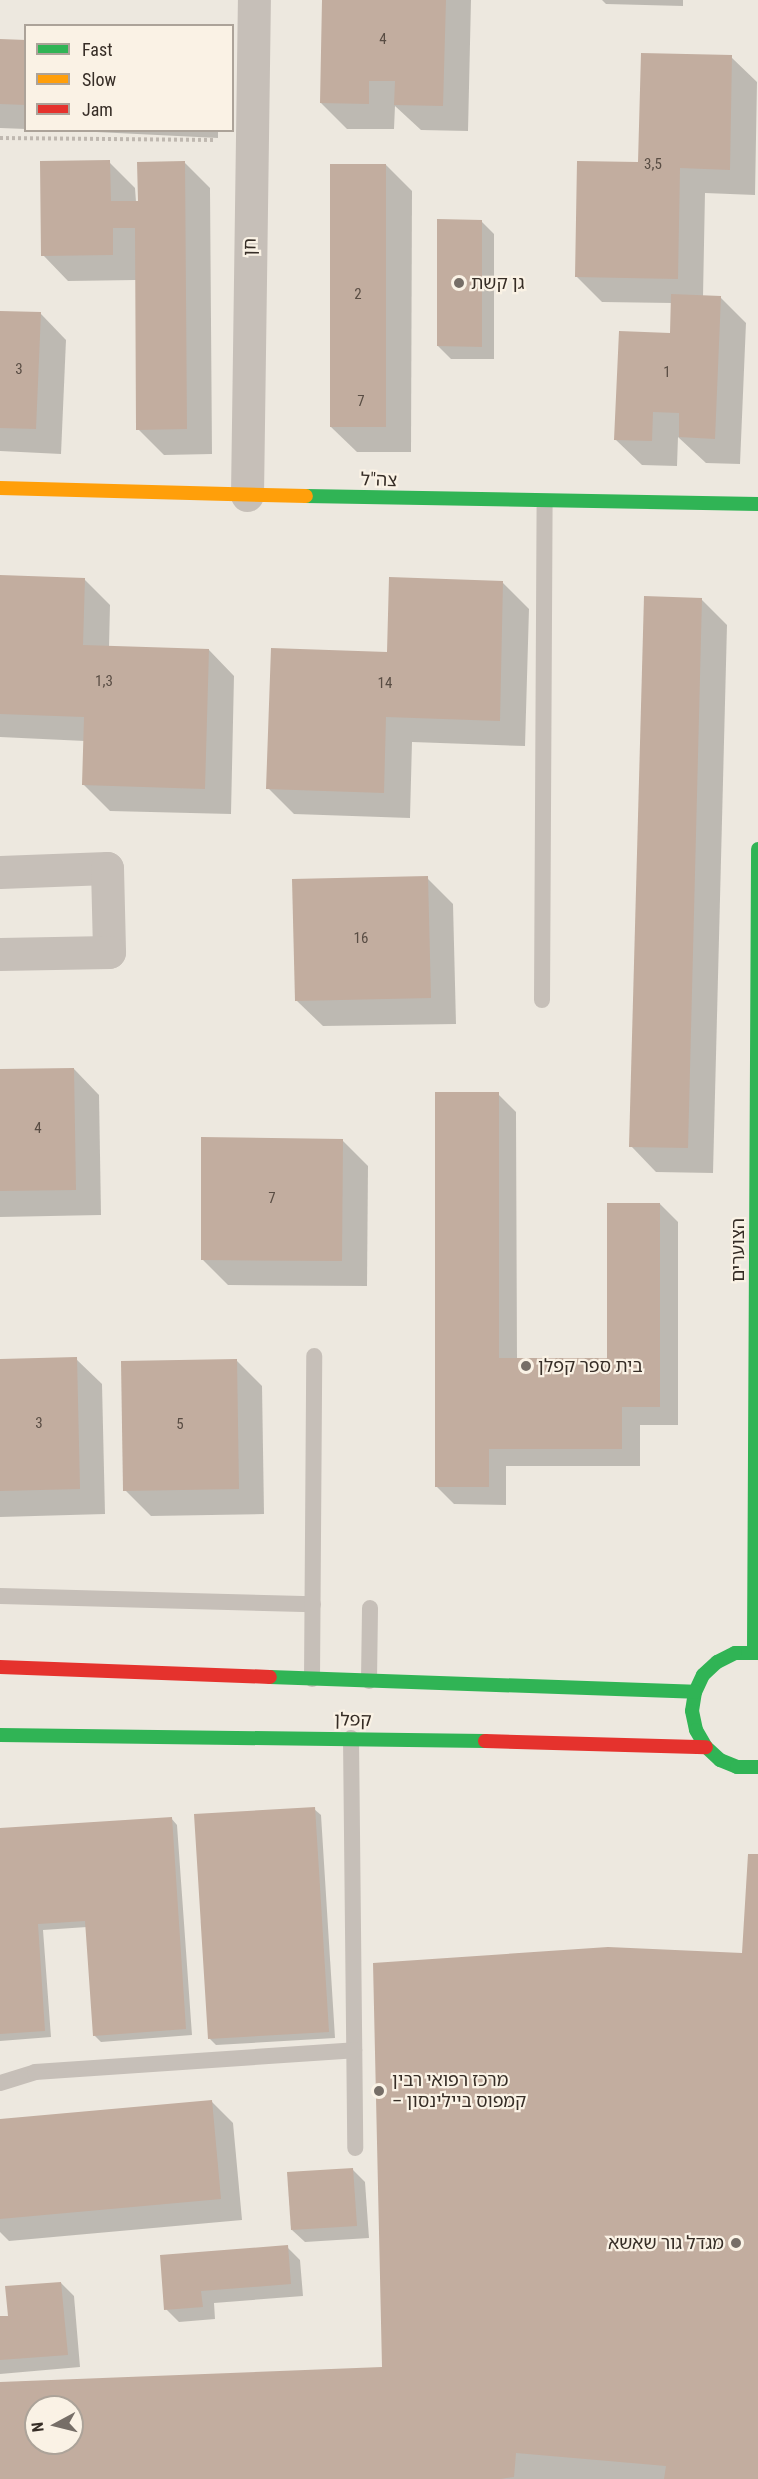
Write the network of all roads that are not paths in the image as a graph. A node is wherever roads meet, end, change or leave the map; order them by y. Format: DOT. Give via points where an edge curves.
graph roads {
  1 [pos="254,0"];
  2 [pos="0,488"];
  3 [pos="247,495"];
  4 [pos="545,502"];
  5 [pos="758,504"];
  6 [pos="758,849"];
  7 [pos="0,872"];
  8 [pos="0,954"];
  9 [pos="542,1000"];
  10 [pos="314,1356"];
  11 [pos="0,1596"];
  12 [pos="313,1604"];
  13 [pos="370,1608"];
  14 [pos="756,1652"];
  15 [pos="0,1667"];
  16 [pos="312,1679"];
  17 [pos="369,1681"];
  18 [pos="695,1692"];
  19 [pos="0,1735"];
  20 [pos="351,1738"];
  21 [pos="706,1747"];
  22 [pos="758,1767"];
  23 [pos="354,2050"];
  24 [pos="0,2083"];
  25 [pos="355,2148"];
  1 -- 3 [label="street, חן"];
  2 -- 3 [label="street, צה\"ל"];
  3 -- 4 [label="street, צה\"ל"];
  4 -- 5 [label="street, צה\"ל"];
  4 -- 9 [label="lane"];
  6 -- 14 [label="street, הצוערים"];
  7 -- 8 [label="street" via="107,868 109,952"];
  10 -- 12 [label="lane"];
  11 -- 12 [label="lane"];
  12 -- 16 [label="lane"];
  13 -- 17 [label="lane"];
  14 -- 18 [label="street" via="735,1653 717,1662"];
  15 -- 16 [label="street"];
  16 -- 17 [label="street"];
  17 -- 18 [label="street"];
  18 -- 21 [label="street" via="692,1711 696,1730"];
  19 -- 20 [label="street, קפלן"];
  20 -- 21 [label="street, קפלן"];
  20 -- 23 [label="lane"];
  21 -- 22 [label="street" via="720,1760 737,1767"];
  23 -- 24 [label="lane" via="35,2072"];
  23 -- 25 [label="lane"];
}
